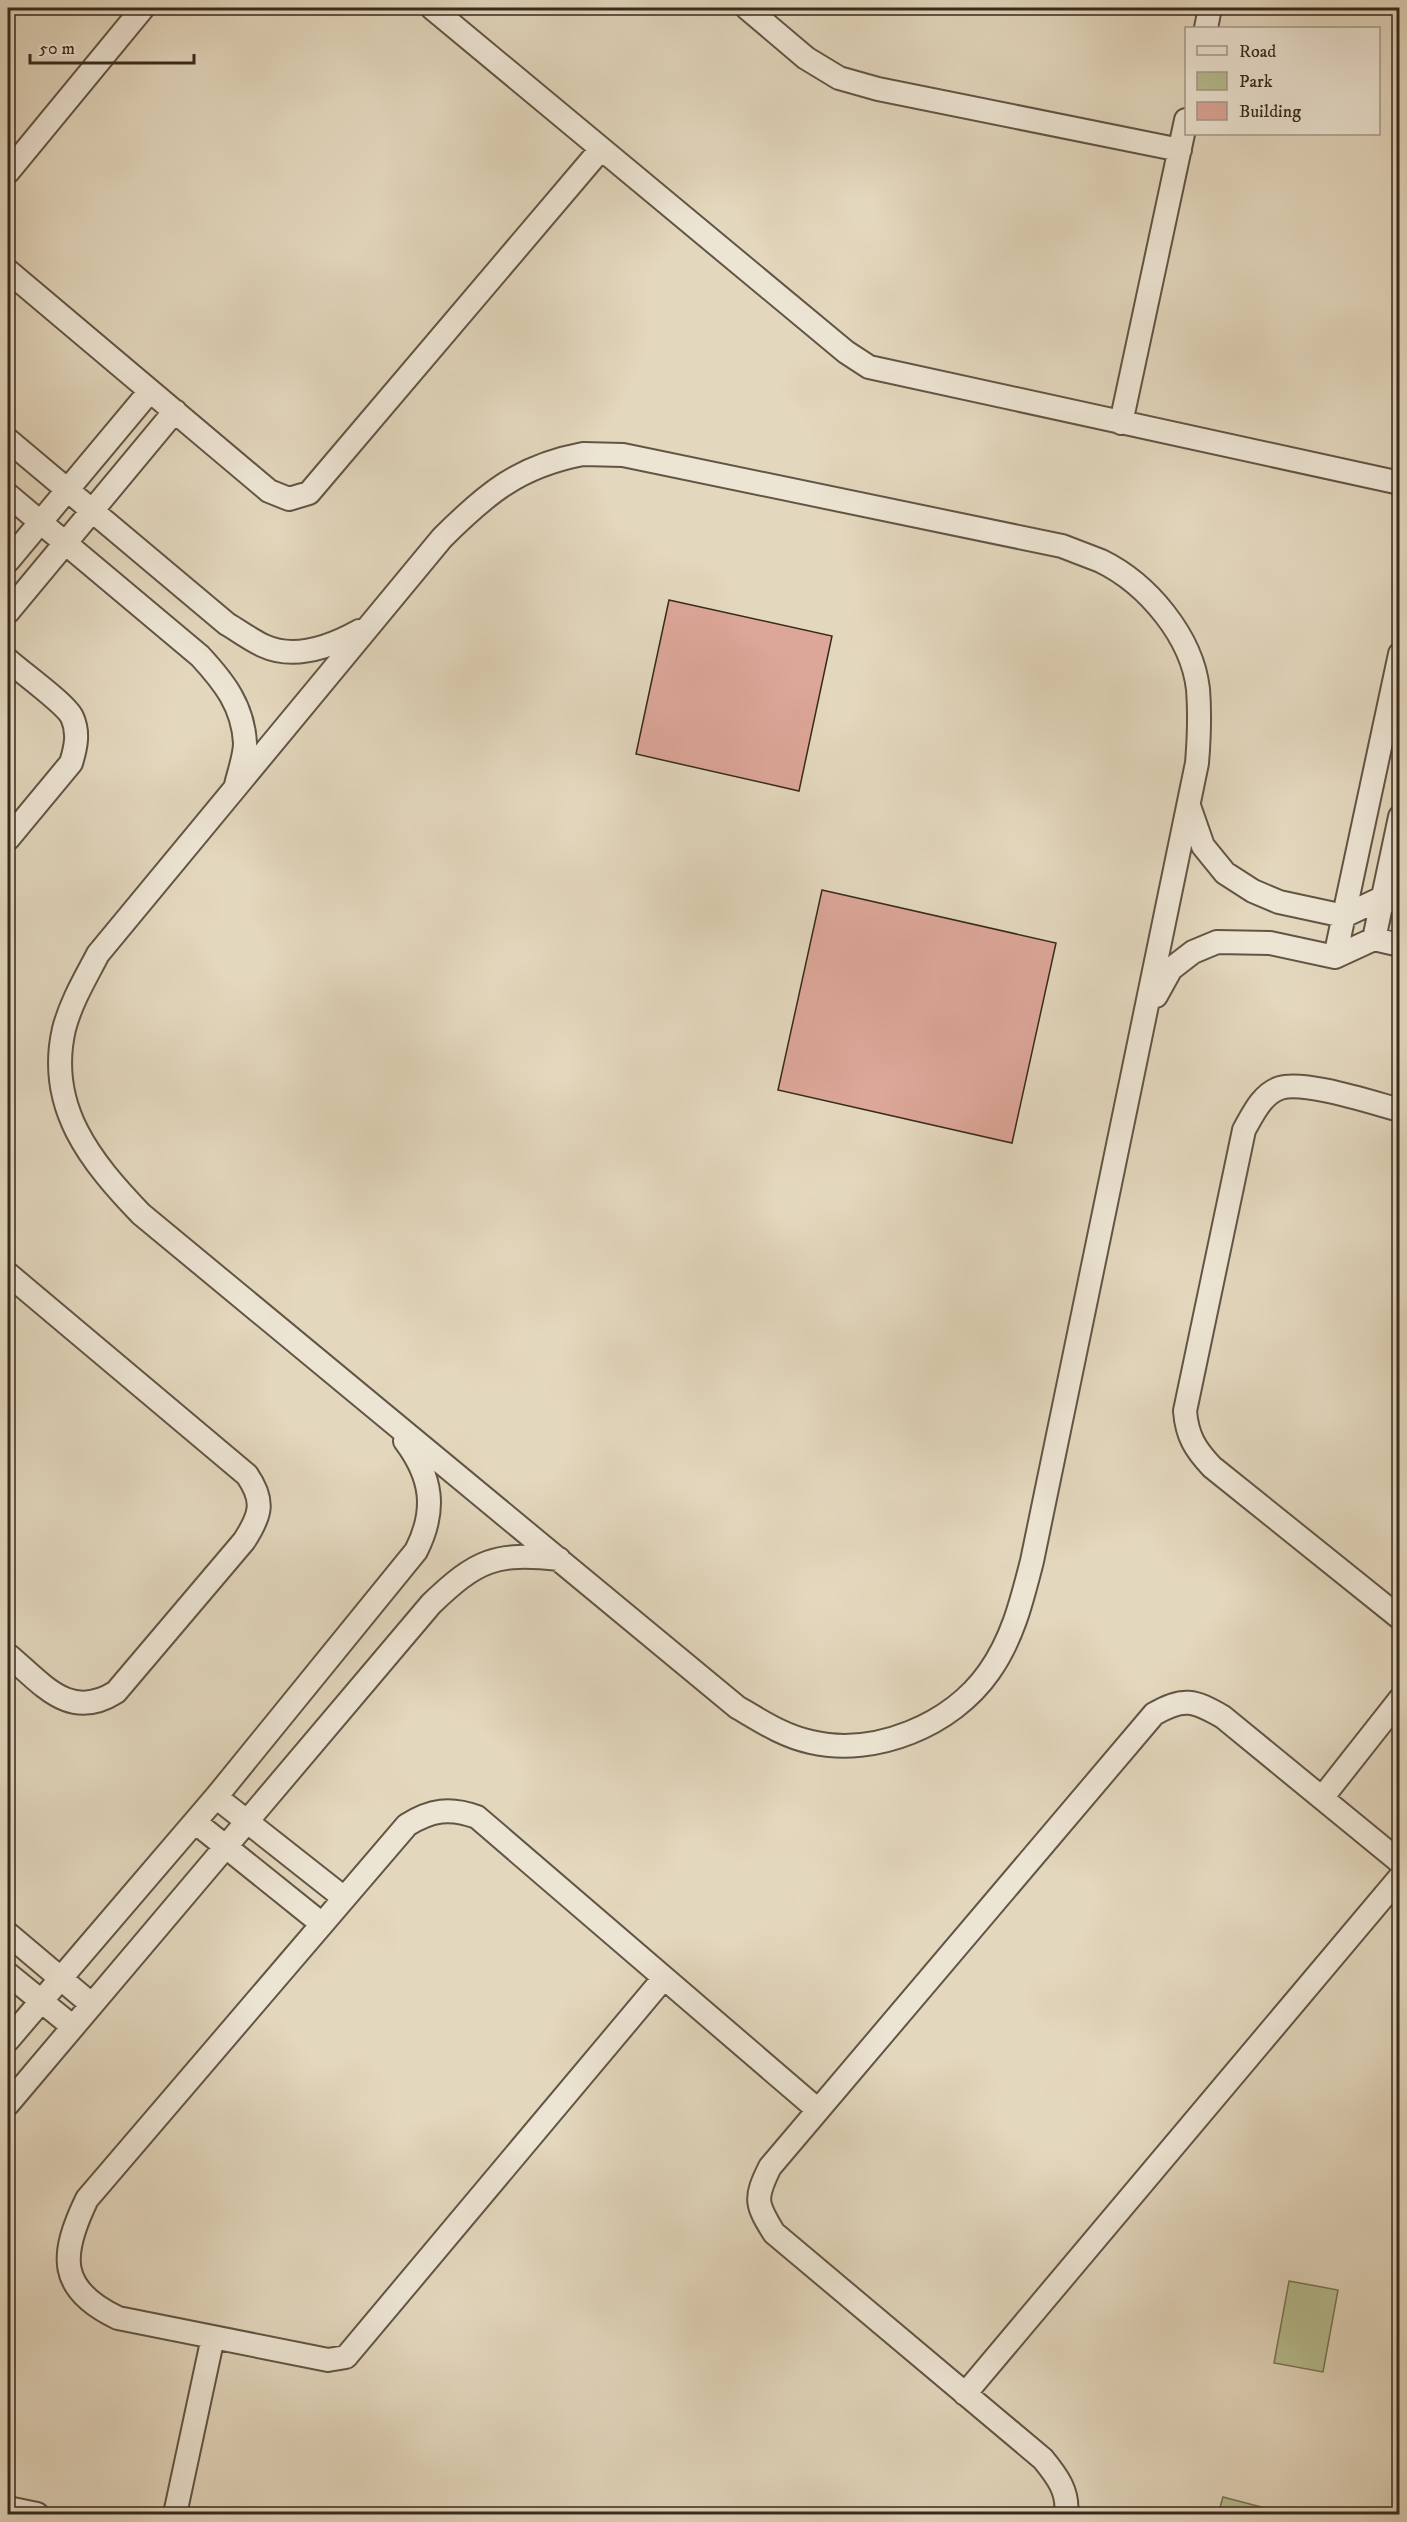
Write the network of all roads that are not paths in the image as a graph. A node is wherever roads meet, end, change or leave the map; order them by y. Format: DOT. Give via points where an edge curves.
graph roads {
  1 [pos="143,8"];
  2 [pos="432,8"];
  3 [pos="747,8"];
  4 [pos="1210,8"];
  5 [pos="1206,27"];
  6 [pos="1185,125"];
  7 [pos="602,149"];
  8 [pos="1180,150"];
  9 [pos="8,172"];
  10 [pos="8,271"];
  11 [pos="150,390"];
  12 [pos="175,411"];
  13 [pos="1121,423"];
  14 [pos="8,440"];
  15 [pos="1400,483"];
  16 [pos="67,490"];
  17 [pos="8,495"];
  18 [pos="92,511"];
  19 [pos="40,522"];
  20 [pos="65,543"];
  21 [pos="8,561"];
  22 [pos="8,612"];
  23 [pos="369,626"];
  24 [pos="1400,654"];
  25 [pos="8,660"];
  26 [pos="235,788"];
  27 [pos="1189,804"];
  28 [pos="1400,817"];
  29 [pos="8,839"];
  30 [pos="1391,901"];
  31 [pos="1344,916"];
  32 [pos="1374,939"];
  33 [pos="1400,945"];
  34 [pos="1335,957"];
  35 [pos="1144,1019"];
  36 [pos="1400,1110"];
  37 [pos="8,1274"];
  38 [pos="386,1416"];
  39 [pos="559,1559"];
  40 [pos="1400,1618"];
  41 [pos="8,1654"];
  42 [pos="1400,1699"];
  43 [pos="216,1797"];
  44 [pos="1322,1798"];
  45 [pos="248,1821"];
  46 [pos="195,1822"];
  47 [pos="226,1847"];
  48 [pos="1400,1862"];
  49 [pos="1400,1877"];
  50 [pos="344,1898"];
  51 [pos="322,1924"];
  52 [pos="8,1934"];
  53 [pos="8,1974"];
  54 [pos="60,1978"];
  55 [pos="663,1979"];
  56 [pos="40,2001"];
  57 [pos="91,2004"];
  58 [pos="72,2026"];
  59 [pos="8,2040"];
  60 [pos="8,2104"];
  61 [pos="818,2110"];
  62 [pos="213,2337"];
  63 [pos="965,2394"];
  64 [pos="8,2508"];
  65 [pos="37,2514"];
  66 [pos="175,2514"];
  67 [pos="1066,2514"];
  1 -- 9 [label="street"];
  2 -- 7 [label="street"];
  3 -- 8 [label="street" via="839,78 878,90"];
  4 -- 5 [label="street"];
  6 -- 8 [label="street"];
  7 -- 12 [label="street" via="309,494 289,499 269,491"];
  7 -- 13 [label="street" via="869,367"];
  8 -- 13 [label="street"];
  10 -- 11 [label="street"];
  11 -- 12 [label="street"];
  11 -- 16 [label="street"];
  12 -- 18 [label="street"];
  13 -- 15 [label="street"];
  14 -- 16 [label="street"];
  16 -- 18 [label="street"];
  16 -- 19 [label="street"];
  17 -- 19 [label="street"];
  18 -- 20 [label="street"];
  18 -- 23 [label="street" via="227,624 265,647 314,650 333,645"];
  19 -- 20 [label="street"];
  19 -- 21 [label="street"];
  20 -- 22 [label="street"];
  20 -- 26 [label="street" via="200,656 226,684 239,711 245,744"];
  23 -- 26 [label="street"];
  23 -- 27 [label="street" via="442,538 475,505 526,470 583,454 623,455 1062,546 1102,562 1129,579 1179,633 1198,697 1197,763"];
  24 -- 31 [label="street"];
  25 -- 29 [label="street" via="71,714 76,731 71,763"];
  26 -- 38 [label="street" via="98,954 64,1030 61,1072 65,1105 100,1169 141,1214"];
  27 -- 31 [label="street" via="1203,846 1225,873 1279,902"];
  27 -- 35 [label="street"];
  28 -- 30 [label="street"];
  30 -- 31 [label="street"];
  30 -- 32 [label="street"];
  31 -- 34 [label="street"];
  32 -- 33 [label="street"];
  32 -- 34 [label="street"];
  34 -- 35 [label="street" via="1270,943 1217,942 1193,952 1171,969"];
  35 -- 39 [label="street" via="1017,1620 989,1672 960,1703 929,1723 892,1739 853,1745 813,1743 779,1732 736,1707"];
  36 -- 40 [label="street" via="1299,1085 1280,1088 1256,1107 1244,1130 1185,1411 1186,1432 1197,1452 1212,1467"];
  37 -- 41 [label="street" via="247,1475 257,1489 260,1507 256,1523 244,1541 116,1692 103,1700 85,1704 62,1700"];
  38 -- 39 [label="street"];
  38 -- 43 [label="street" via="422,1469 430,1515 424,1534 395,1579"];
  39 -- 45 [label="street" via="521,1555 502,1558 457,1579 431,1604"];
  42 -- 44 [label="street"];
  43 -- 45 [label="street"];
  43 -- 46 [label="street"];
  44 -- 48 [label="street"];
  44 -- 61 [label="street" via="1203,1705 1172,1704 1154,1714"];
  45 -- 47 [label="street"];
  45 -- 50 [label="street"];
  46 -- 47 [label="street"];
  46 -- 54 [label="street"];
  47 -- 51 [label="street"];
  47 -- 57 [label="street"];
  49 -- 63 [label="street"];
  50 -- 51 [label="street"];
  50 -- 55 [label="street" via="407,1825 424,1814 460,1811 477,1817"];
  51 -- 62 [label="street" via="87,2199 77,2220 68,2273 76,2289 95,2308 118,2319"];
  52 -- 54 [label="street"];
  53 -- 56 [label="street"];
  54 -- 56 [label="street"];
  54 -- 57 [label="street"];
  55 -- 61 [label="street"];
  55 -- 62 [label="street" via="346,2357 328,2360"];
  56 -- 58 [label="street"];
  56 -- 59 [label="street"];
  57 -- 58 [label="street"];
  58 -- 60 [label="street"];
  61 -- 63 [label="street" via="770,2167 761,2186 759,2208 774,2233"];
  62 -- 66 [label="street"];
  63 -- 67 [label="street" via="1057,2475 1065,2492"];
  64 -- 65 [label="street"];
}
